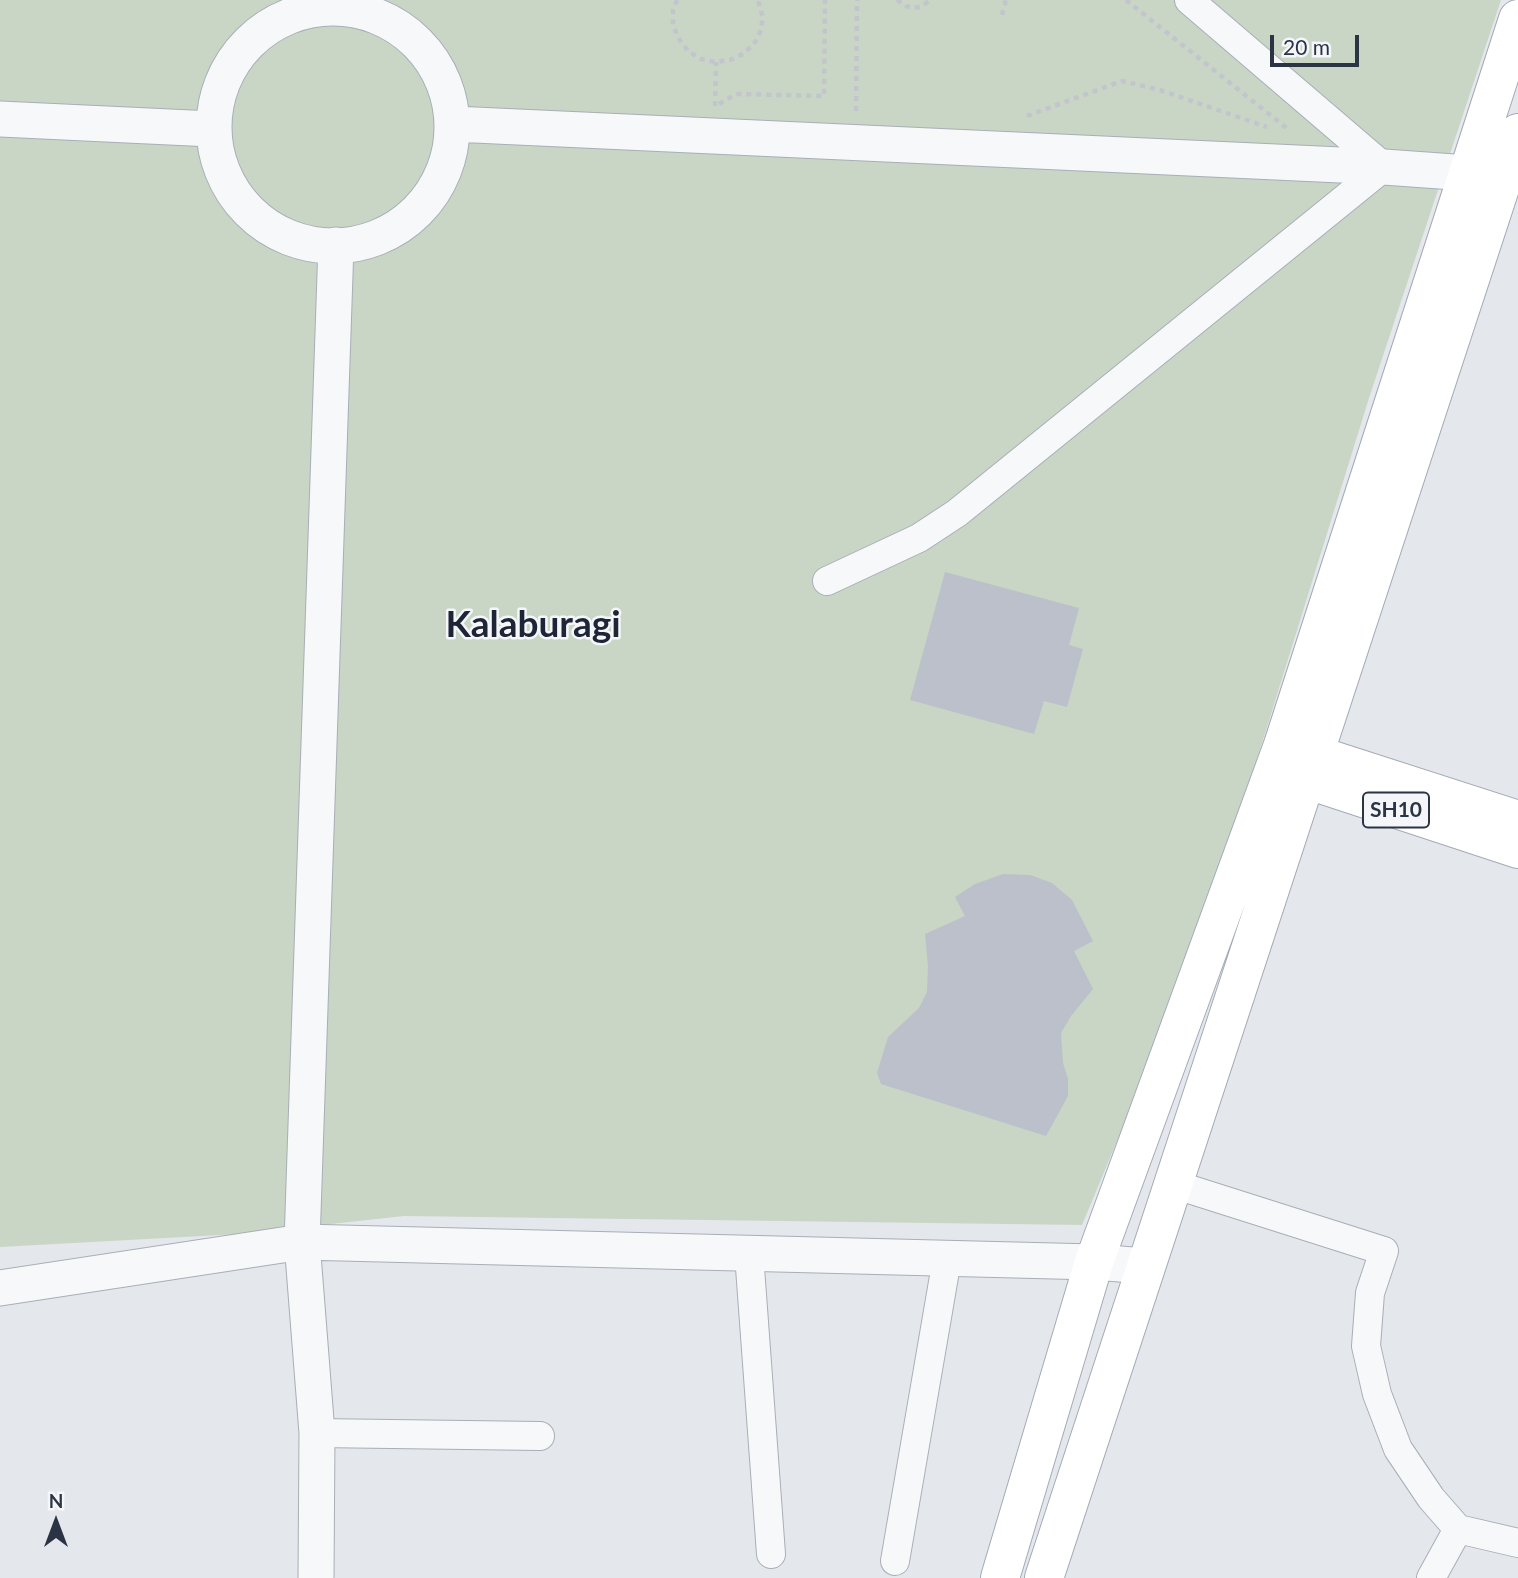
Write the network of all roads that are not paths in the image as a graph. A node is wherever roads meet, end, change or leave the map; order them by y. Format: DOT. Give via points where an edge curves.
graph roads {
  1 [pos="1189,0"];
  2 [pos="344,3"];
  3 [pos="1518,19"];
  4 [pos="0,120"];
  5 [pos="453,124"];
  6 [pos="212,129"];
  7 [pos="1518,133"];
  8 [pos="1384,167"];
  9 [pos="1468,173"];
  10 [pos="336,245"];
  11 [pos="827,582"];
  12 [pos="1294,762"];
  13 [pos="1518,820"];
  14 [pos="1518,849"];
  15 [pos="1173,1184"];
  16 [pos="302,1242"];
  17 [pos="749,1254"];
  18 [pos="947,1259"];
  19 [pos="1094,1262"];
  20 [pos="1146,1266"];
  21 [pos="0,1288"];
  22 [pos="317,1433"];
  23 [pos="540,1436"];
  24 [pos="1458,1529"];
  25 [pos="1518,1543"];
  26 [pos="771,1554"];
  27 [pos="895,1561"];
  28 [pos="316,1578"];
  29 [pos="1000,1578"];
  30 [pos="1044,1578"];
  31 [pos="1431,1578"];
  1 -- 8 [label="street"];
  2 -- 5 [label="street" via="397,24 431,55 453,109"];
  2 -- 6 [label="street" via="290,14 250,39 222,79"];
  3 -- 9 [label="main road"];
  4 -- 6 [label="street"];
  5 -- 8 [label="street"];
  5 -- 10 [label="street" via="452,155 435,193 420,212 370,242"];
  6 -- 10 [label="street" via="224,180 264,226 313,246"];
  7 -- 12 [label="main road"];
  8 -- 9 [label="street"];
  8 -- 11 [label="street" via="957,513 919,538"];
  9 -- 12 [label="main road"];
  10 -- 16 [label="street"];
  12 -- 13 [label="main road, SH10"];
  12 -- 14 [label="main road, SH10"];
  12 -- 15 [label="main road"];
  12 -- 19 [label="main road"];
  15 -- 20 [label="main road"];
  15 -- 24 [label="street" via="1384,1251 1370,1293 1366,1346 1377,1394 1398,1449"];
  16 -- 17 [label="street"];
  16 -- 21 [label="street"];
  16 -- 22 [label="street"];
  17 -- 18 [label="street"];
  17 -- 26 [label="street"];
  18 -- 19 [label="street"];
  18 -- 27 [label="street"];
  19 -- 20 [label="street"];
  19 -- 29 [label="main road"];
  20 -- 30 [label="main road"];
  22 -- 23 [label="street"];
  22 -- 28 [label="street"];
  24 -- 25 [label="street"];
  24 -- 31 [label="street"];
}
